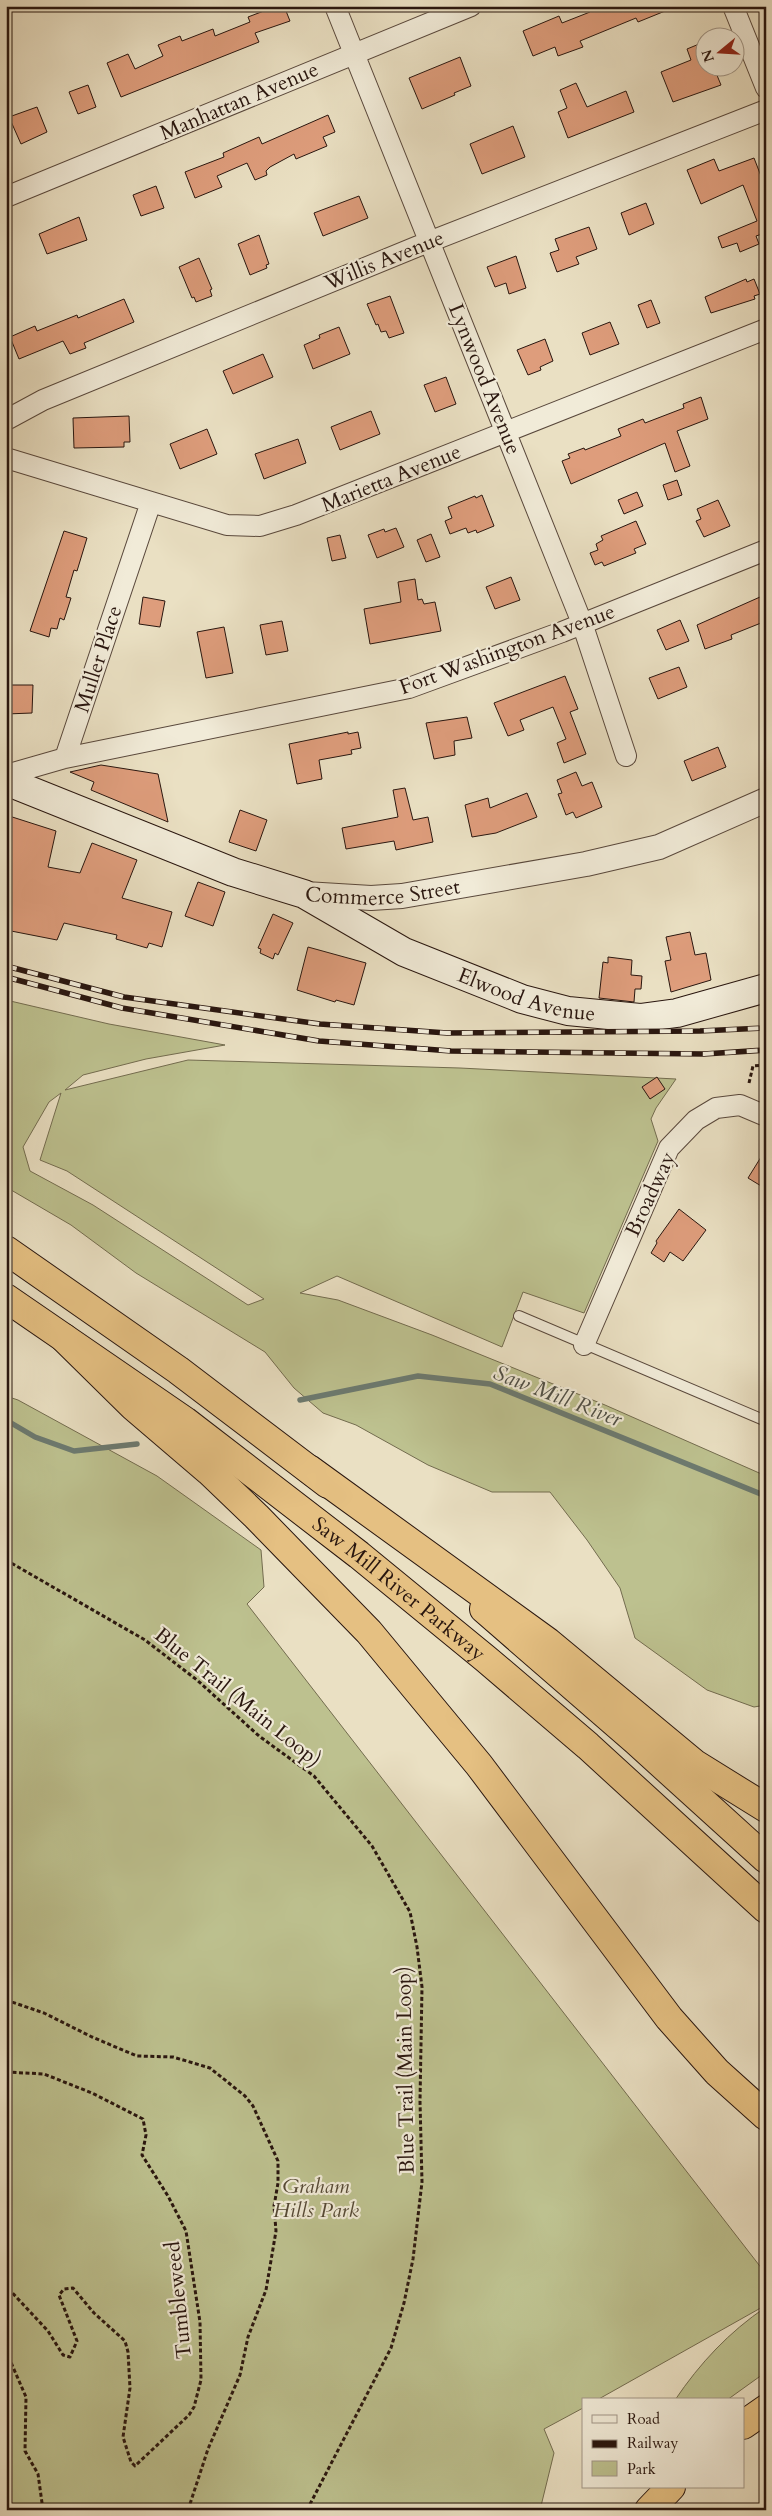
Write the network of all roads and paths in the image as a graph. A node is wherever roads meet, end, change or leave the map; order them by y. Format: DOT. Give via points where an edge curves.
graph roads {
  1 [pos="336,6"];
  2 [pos="472,6"];
  3 [pos="733,6"];
  4 [pos="354,53"];
  5 [pos="766,88"];
  6 [pos="766,110"];
  7 [pos="6,197"];
  8 [pos="430,242"];
  9 [pos="766,329"];
  10 [pos="6,420"];
  11 [pos="507,432"];
  12 [pos="6,458"];
  13 [pos="151,502"];
  14 [pos="766,550"];
  15 [pos="582,623"];
  16 [pos="626,756"];
  17 [pos="65,758"];
  18 [pos="6,775"];
  19 [pos="6,781"];
  20 [pos="766,800"];
  21 [pos="304,894"];
  22 [pos="766,988"];
  23 [pos="766,1065"];
  24 [pos="749,1083"];
  25 [pos="766,1116"];
  26 [pos="6,1250"];
  27 [pos="6,1298"];
  28 [pos="519,1316"];
  29 [pos="64,1338"];
  30 [pos="584,1345"];
  31 [pos="766,1421"];
  32 [pos="309,1469"];
  33 [pos="6,1560"];
  34 [pos="766,1808"];
  35 [pos="766,1858"];
  36 [pos="766,1909"];
  37 [pos="6,2000"];
  38 [pos="6,2072"];
  39 [pos="766,2116"];
  40 [pos="6,2286"];
  41 [pos="6,2351"];
  42 [pos="766,2409"];
  43 [pos="744,2424"];
  44 [pos="670,2488"];
  45 [pos="43,2510"];
  46 [pos="188,2510"];
  47 [pos="307,2510"];
  48 [pos="649,2510"];
  1 -- 4 [label="street, Lynwood Avenue"];
  2 -- 4 [label="street, Manhattan Avenue"];
  3 -- 5 [label="street"];
  4 -- 7 [label="street, Manhattan Avenue"];
  4 -- 8 [label="street, Lynwood Avenue"];
  6 -- 8 [label="street, Willis Avenue"];
  8 -- 10 [label="street, Willis Avenue" via="43,400"];
  8 -- 11 [label="street, Lynwood Avenue"];
  9 -- 11 [label="street, Marietta Avenue"];
  11 -- 13 [label="street, Marietta Avenue" via="296,516 260,526 227,526"];
  11 -- 15 [label="street, Lynwood Avenue"];
  12 -- 13 [label="street, Marietta Avenue"];
  13 -- 17 [label="street, Muller Place"];
  14 -- 15 [label="street, Fort Washington Avenue"];
  15 -- 16 [label="street, Lynwood Avenue"];
  15 -- 17 [label="street, Fort Washington Avenue" via="409,688"];
  17 -- 18 [label="street"];
  19 -- 21 [label="main road, Commerce Street" via="233,872"];
  20 -- 21 [label="street, Commerce Street" via="659,847 586,864 402,896 371,898"];
  21 -- 22 [label="main road, Elwood Avenue" via="404,952 522,999 568,1011 640,1018 677,1013"];
  23 -- 24 [label="path" via="752,1066"];
  25 -- 30 [label="street, Broadway" via="740,1105 716,1108 696,1120 669,1148"];
  26 -- 32 [label="highway, Saw Mill River Parkway" via="131,1337"];
  27 -- 29 [label="highway, Saw Mill River Parkway"];
  28 -- 30 [label="lane"];
  29 -- 36 [label="highway, Saw Mill River Parkway" via="198,1431 434,1616 588,1746"];
  29 -- 39 [label="highway" via="133,1406 256,1516 369,1632 474,1758 669,2018 717,2072"];
  30 -- 31 [label="lane"];
  32 -- 34 [label="highway" via="548,1642 695,1764"];
  32 -- 35 [label="highway, Saw Mill River Parkway" via="538,1654"];
  33 -- 47 [label="path, Blue Trail (Main Loop)" via="146,1640 197,1680 259,1736 314,1776 372,1846 410,1912 422,1987 422,2182 413,2259 391,2348"];
  37 -- 46 [label="path" via="44,2013 137,2056 173,2057 210,2068 253,2106 278,2161 274,2206 276,2230 266,2290 248,2337 237,2382 208,2448"];
  38 -- 40 [label="path, Tumbleweed" via="44,2074 143,2119 146,2135 142,2155 186,2231 192,2262 200,2322 201,2370 194,2407 135,2466 123,2437 130,2388 125,2340 94,2313 73,2288 64,2289 59,2295 61,2305 77,2341 70,2357 63,2355 39,2320"];
  41 -- 45 [label="path" via="26,2397 25,2451 38,2474"];
  42 -- 43 [label="highway"];
  44 -- 48 [label="highway"];
}
